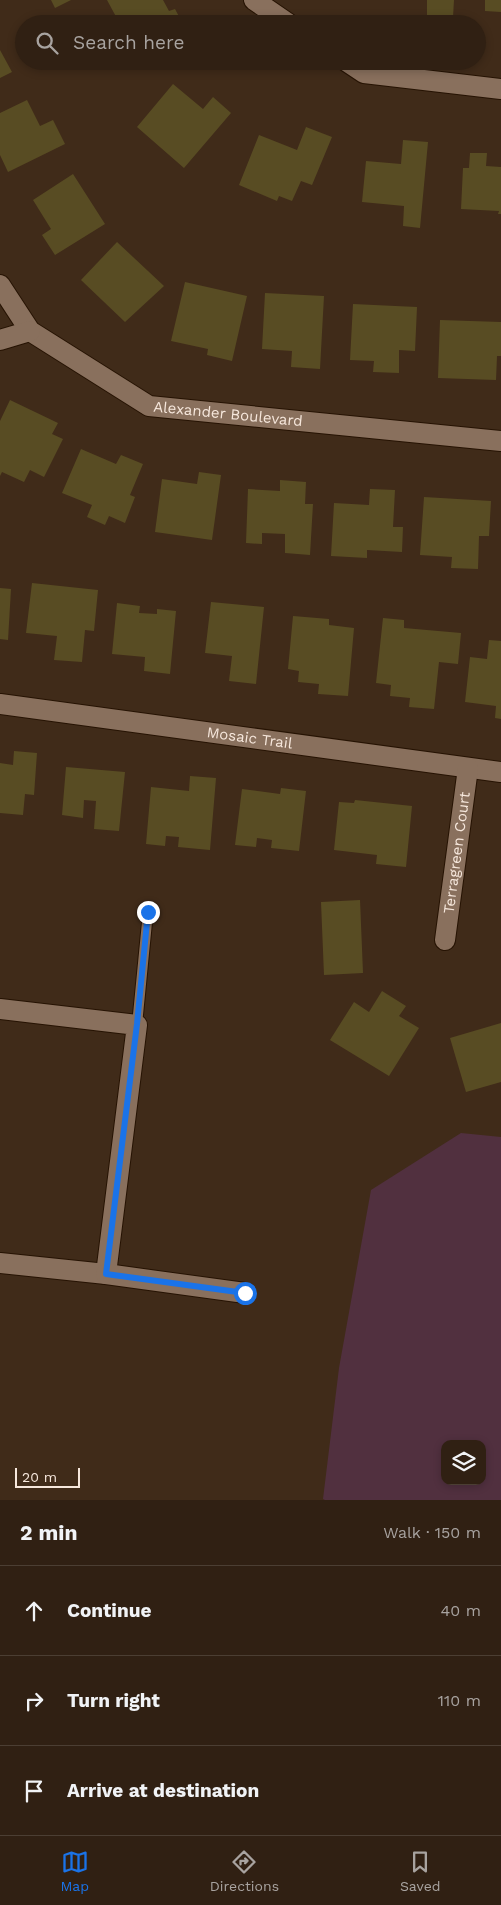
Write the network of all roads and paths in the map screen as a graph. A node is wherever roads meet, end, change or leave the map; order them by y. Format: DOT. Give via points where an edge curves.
graph roads {
  1 [pos="254,0"];
  2 [pos="276,15"];
  3 [pos="360,70"];
  4 [pos="501,89"];
  5 [pos="0,285"];
  6 [pos="30,331"];
  7 [pos="0,340"];
  8 [pos="501,441"];
  9 [pos="0,704"];
  10 [pos="468,768"];
  11 [pos="501,772"];
  12 [pos="148,912"];
  13 [pos="445,940"];
  14 [pos="0,1009"];
  15 [pos="137,1024"];
  16 [pos="0,1264"];
  17 [pos="106,1274"];
  18 [pos="245,1293"];
  1 -- 2 [label="street"];
  3 -- 4 [label="street"];
  5 -- 6 [label="street, Alexander Boulevard"];
  6 -- 7 [label="street"];
  6 -- 8 [label="street, Alexander Boulevard" via="148,406"];
  9 -- 10 [label="street, Mosaic Trail"];
  10 -- 11 [label="street, Mosaic Trail"];
  10 -- 13 [label="street, Terragreen Court"];
  12 -- 15 [label="lane"];
  14 -- 15 [label="street"];
  15 -- 17 [label="street"];
  16 -- 17 [label="street"];
  17 -- 18 [label="street"];
}
